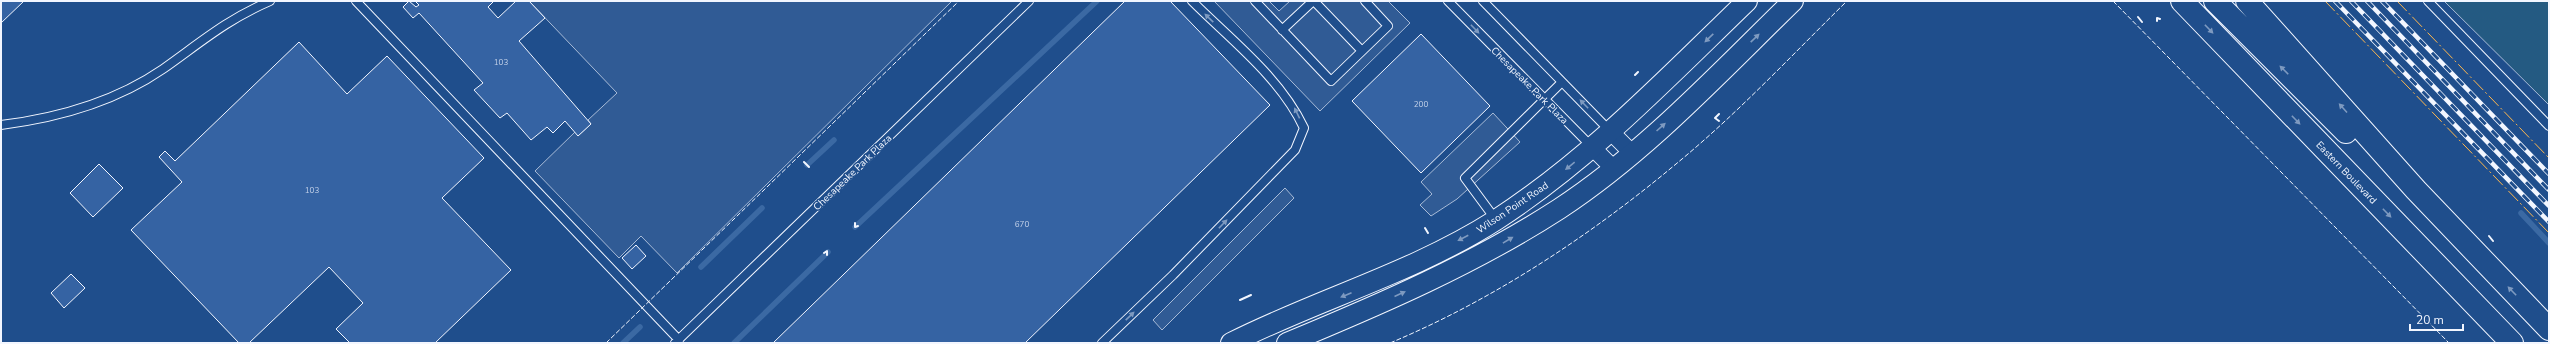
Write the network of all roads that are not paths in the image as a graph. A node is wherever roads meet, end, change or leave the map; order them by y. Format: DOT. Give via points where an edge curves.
graph roads {
  1 [pos="270,1"];
  2 [pos="356,1"];
  3 [pos="1192,1"];
  4 [pos="1255,1"];
  5 [pos="1313,1"];
  6 [pos="1365,1"];
  7 [pos="1448,1"];
  8 [pos="1483,1"];
  9 [pos="1747,1"];
  10 [pos="1793,1"];
  11 [pos="2182,1"];
  12 [pos="2215,1"];
  13 [pos="2247,1"];
  14 [pos="2428,1"];
  15 [pos="1026,2"];
  16 [pos="1282,30"];
  17 [pos="1362,51"];
  18 [pos="1562,82"];
  19 [pos="1544,100"];
  20 [pos="1,126"];
  21 [pos="2549,126"];
  22 [pos="1611,132"];
  23 [pos="1593,148"];
  24 [pos="1632,153"];
  25 [pos="1613,168"];
  26 [pos="2416,190"];
  27 [pos="1496,220"];
  28 [pos="2549,329"];
  29 [pos="677,341"];
  30 [pos="1102,343"];
  31 [pos="1231,343"];
  32 [pos="1287,343"];
  33 [pos="2512,343"];
  1 -- 20 [label="lane" via="224,24 162,70 131,87 67,113"];
  2 -- 29 [label="lane"];
  30 -- 3 [label="lane, one-way" via="1173,275 1295,150 1304,128 1294,108 1267,75"];
  4 -- 16 [label="lane"];
  5 -- 16 [label="lane"];
  5 -- 17 [label="lane"];
  6 -- 17 [label="lane" via="1388,26"];
  7 -- 19 [label="lane, Chesapeake Park Plaza, one-way"];
  8 -- 18 [label="lane"];
  9 -- 22 [label="street, Wilson Point Road, one-way"];
  24 -- 10 [label="street, one-way"];
  11 -- 33 [label="main road, Eastern Boulevard, one-way"];
  26 -- 12 [label="main road, one-way" via="2368,154"];
  26 -- 13 [label="main road, one-way"];
  14 -- 21 [label="lane"];
  15 -- 29 [label="lane, Chesapeake Park Plaza"];
  16 -- 17 [label="lane" via="1331,81"];
  18 -- 19 [label="lane"];
  22 -- 18 [label="lane, one-way"];
  19 -- 23 [label="lane, Chesapeake Park Plaza"];
  19 -- 27 [label="lane" via="1465,178"];
  22 -- 23 [label="street, Wilson Point Road"];
  22 -- 24 [label="street"];
  23 -- 25 [label="street, Chesapeake Park Plaza"];
  23 -- 27 [label="street, Wilson Point Road, one-way"];
  24 -- 25 [label="street"];
  32 -- 25 [label="street, one-way" via="1420,285 1496,247 1560,208"];
  28 -- 26 [label="main road, one-way"];
  27 -- 31 [label="street, Wilson Point Road, one-way" via="1403,270 1256,330"];
}
